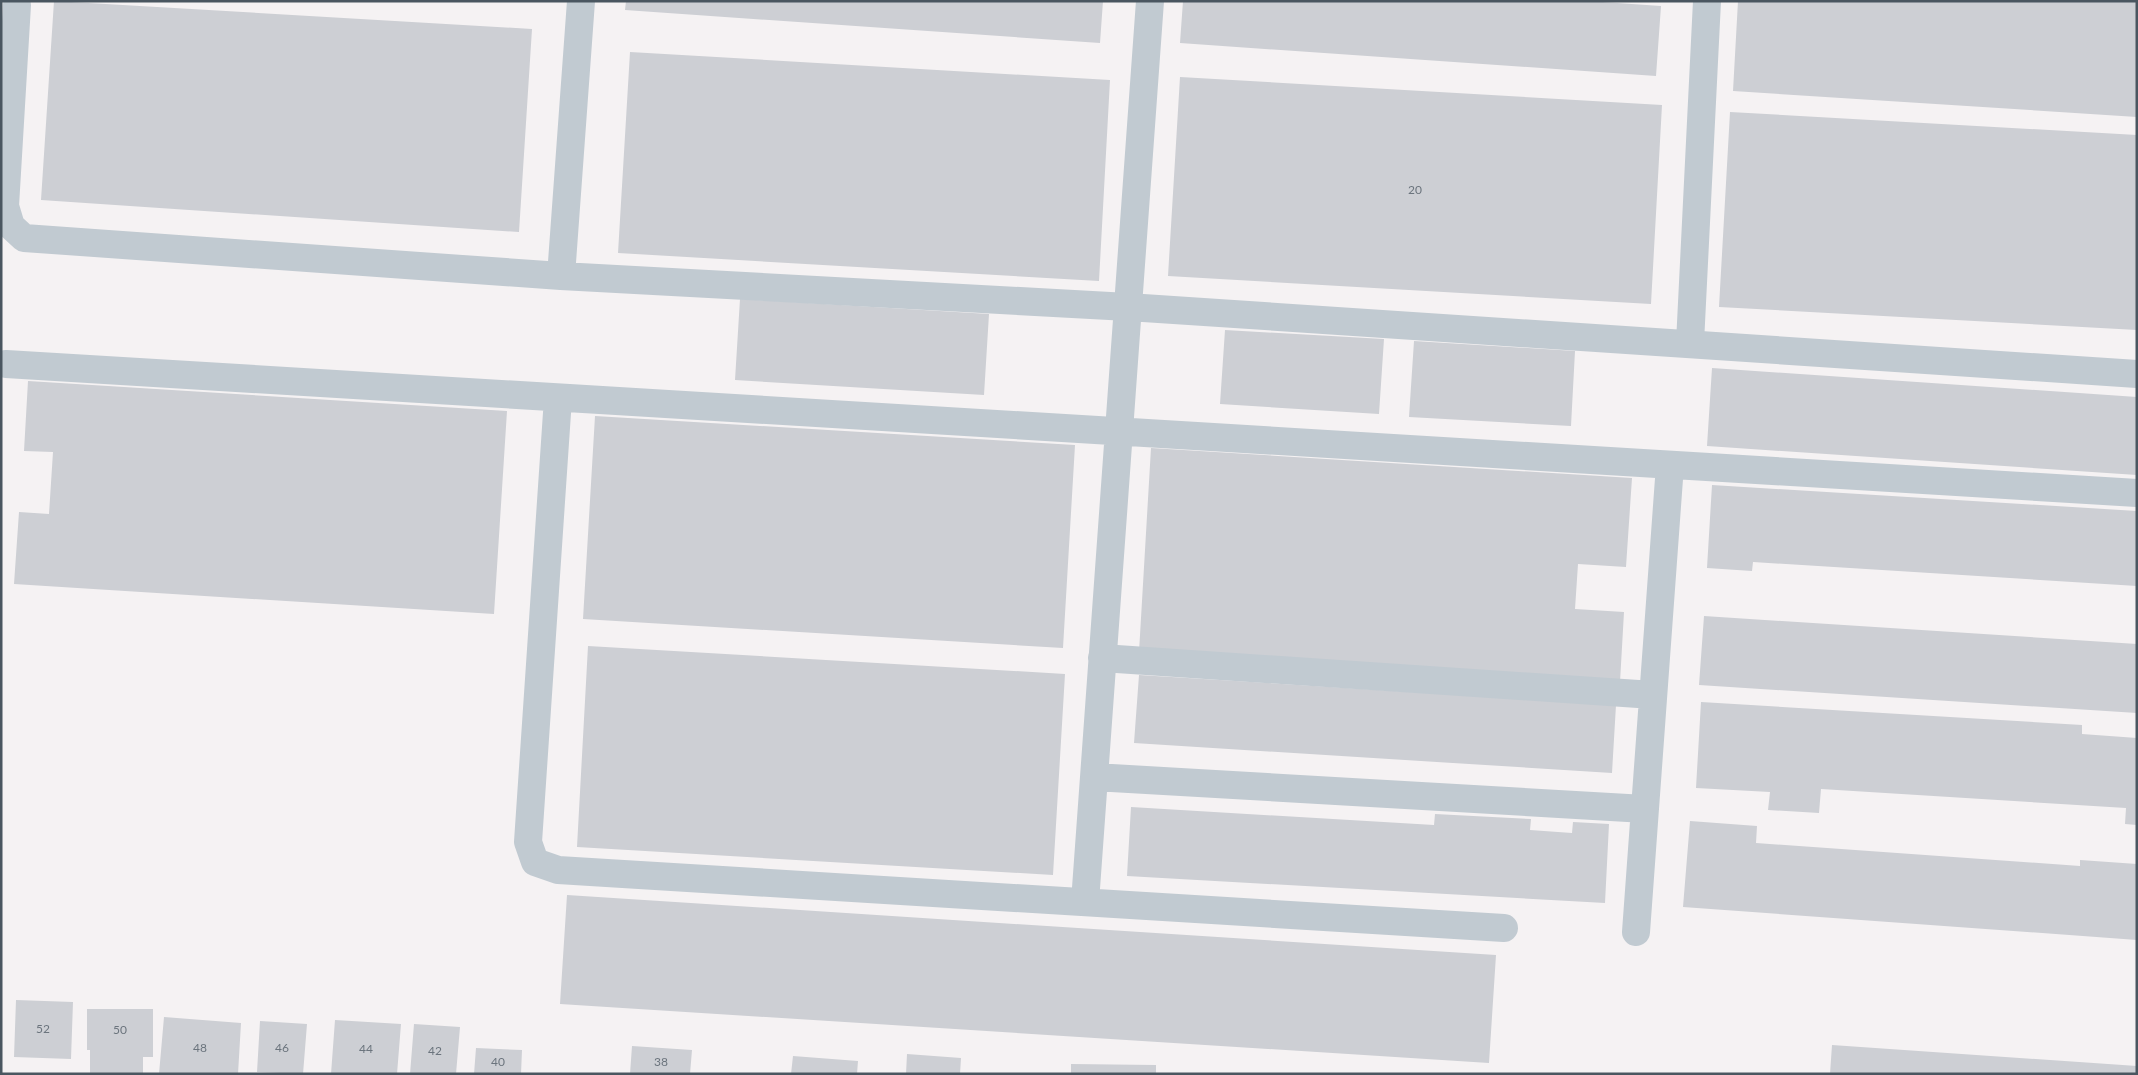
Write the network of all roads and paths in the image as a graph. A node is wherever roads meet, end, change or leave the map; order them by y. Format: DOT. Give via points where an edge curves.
graph roads {
  1 [pos="581,1"];
  2 [pos="1150,1"];
  3 [pos="1707,1"];
  4 [pos="18,5"];
  5 [pos="561,276"];
  6 [pos="1128,307"];
  7 [pos="1690,342"];
  8 [pos="6,364"];
  9 [pos="2137,374"];
  10 [pos="558,398"];
  11 [pos="1118,431"];
  12 [pos="1670,465"];
  13 [pos="2137,493"];
  14 [pos="1102,658"];
  15 [pos="1654,695"];
  16 [pos="1094,777"];
  17 [pos="1646,809"];
  18 [pos="1085,902"];
  19 [pos="1504,928"];
  20 [pos="1636,932"];
  1 -- 5 [label="lane"];
  2 -- 6 [label="lane"];
  3 -- 7 [label="lane"];
  4 -- 5 [label="lane" via="5,206 11,226 24,238"];
  5 -- 6 [label="lane"];
  6 -- 7 [label="lane"];
  6 -- 11 [label="lane"];
  7 -- 9 [label="lane"];
  8 -- 10 [label="lane"];
  10 -- 11 [label="lane"];
  10 -- 18 [label="lane" via="528,842 535,862 558,870"];
  11 -- 12 [label="lane"];
  11 -- 14 [label="lane"];
  12 -- 13 [label="lane"];
  12 -- 15 [label="lane"];
  14 -- 15 [label="lane"];
  14 -- 16 [label="lane"];
  15 -- 17 [label="lane"];
  16 -- 17 [label="lane"];
  16 -- 18 [label="lane"];
  17 -- 20 [label="lane"];
  18 -- 19 [label="lane"];
}
